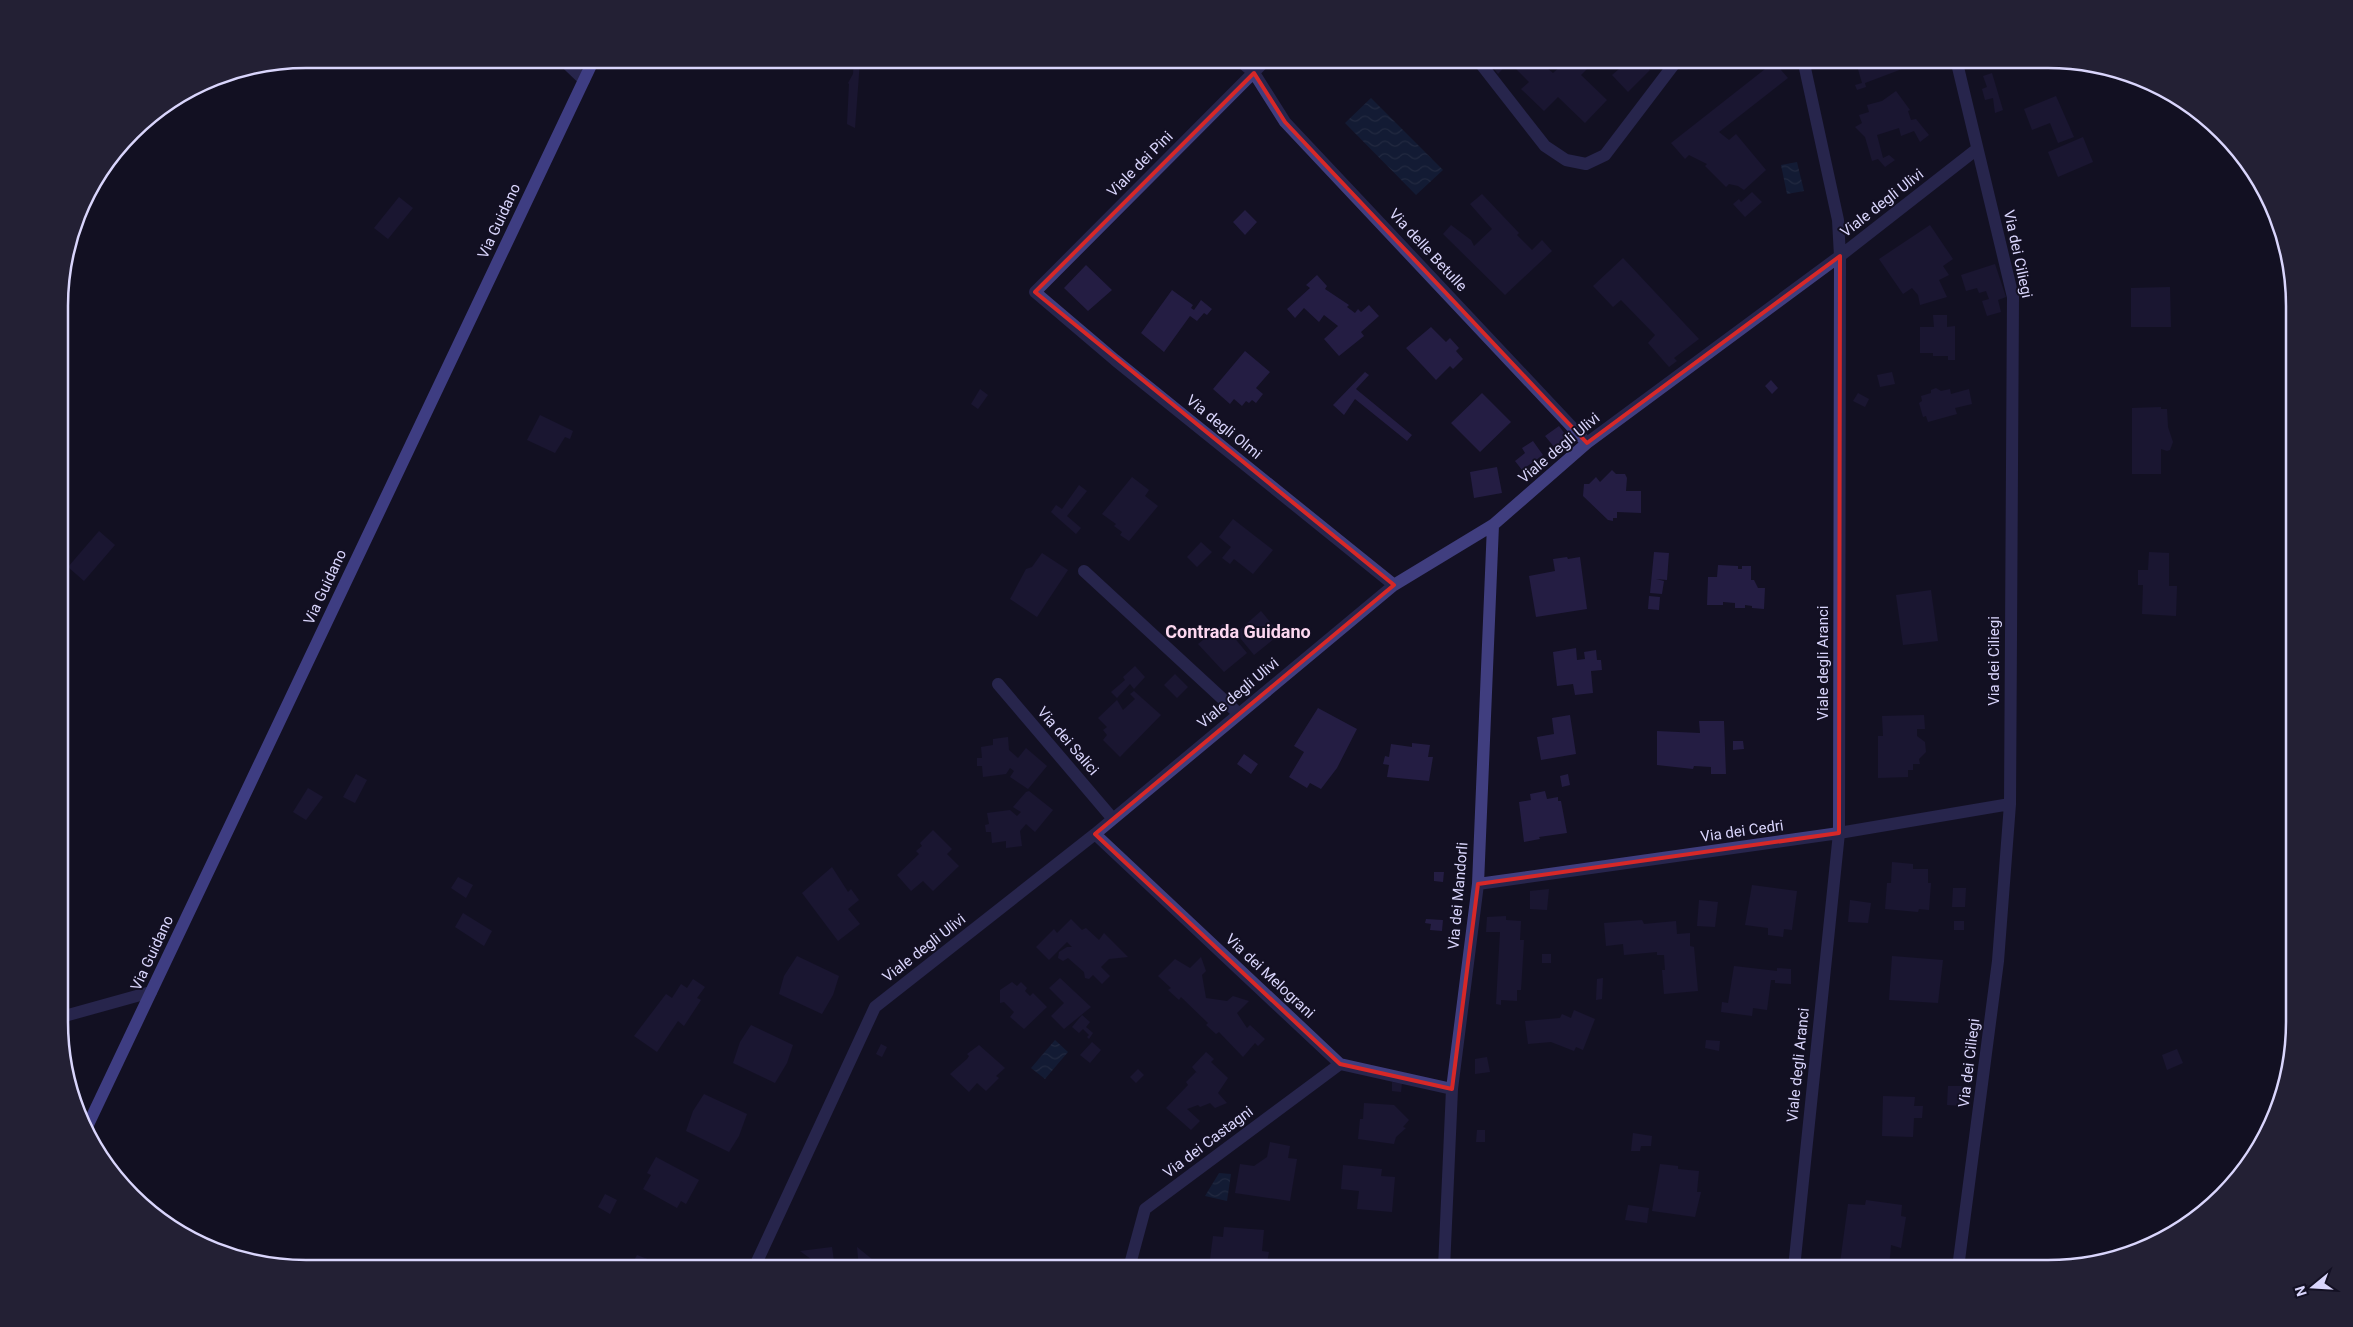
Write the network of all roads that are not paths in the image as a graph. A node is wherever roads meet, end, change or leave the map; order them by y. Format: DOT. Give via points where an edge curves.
graph roads {
  1 [pos="571,68"];
  2 [pos="590,68"];
  3 [pos="1248,68"];
  4 [pos="1259,68"];
  5 [pos="1484,68"];
  6 [pos="1671,68"];
  7 [pos="1805,68"];
  8 [pos="1958,68"];
  9 [pos="1254,73"];
  10 [pos="584,80"];
  11 [pos="1977,149"];
  12 [pos="1840,256"];
  13 [pos="1035,292"];
  14 [pos="1587,442"];
  15 [pos="1493,525"];
  16 [pos="1084,571"];
  17 [pos="1394,585"];
  18 [pos="998,684"];
  19 [pos="1239,714"];
  20 [pos="2010,804"];
  21 [pos="1113,819"];
  22 [pos="1095,834"];
  23 [pos="1838,834"];
  24 [pos="1478,884"];
  25 [pos="151,992"];
  26 [pos="68,1015"];
  27 [pos="1340,1064"];
  28 [pos="1452,1089"];
  29 [pos="90,1121"];
  30 [pos="758,1260"];
  31 [pos="1131,1260"];
  32 [pos="1444,1260"];
  33 [pos="1795,1260"];
  34 [pos="1959,1260"];
  1 -- 10 [label="street"];
  2 -- 10 [label="main road, Via Guidano"];
  3 -- 9 [label="street, Via delle Betulle"];
  4 -- 9 [label="street, Viale dei Pini"];
  5 -- 6 [label="street" via="1545,146 1566,160 1586,164 1605,155"];
  7 -- 12 [label="street, Viale degli Aranci" via="1838,220"];
  8 -- 11 [label="street, Via dei Ciliegi"];
  9 -- 13 [label="street, Viale dei Pini"];
  9 -- 14 [label="street, Via delle Betulle" via="1285,122"];
  10 -- 25 [label="main road, Via Guidano"];
  11 -- 12 [label="street, Viale degli Ulivi"];
  11 -- 20 [label="street, Via dei Ciliegi" via="2013,297"];
  12 -- 14 [label="street, Viale degli Ulivi"];
  12 -- 23 [label="street, Viale degli Aranci"];
  13 -- 17 [label="street, Via degli Olmi"];
  14 -- 15 [label="street, Viale degli Ulivi"];
  15 -- 17 [label="street, Viale degli Ulivi"];
  15 -- 24 [label="street, Via dei Mandorli"];
  16 -- 19 [label="street"];
  17 -- 19 [label="street, Viale degli Ulivi"];
  18 -- 21 [label="street, Via dei Salici"];
  19 -- 21 [label="street, Viale degli Ulivi"];
  20 -- 23 [label="street, Via dei Cedri"];
  20 -- 34 [label="street, Via dei Ciliegi" via="1998,961"];
  21 -- 22 [label="street, Viale degli Ulivi"];
  22 -- 27 [label="street, Via dei Melograni"];
  22 -- 30 [label="street, Viale degli Ulivi" via="875,1007"];
  23 -- 24 [label="street, Via dei Cedri"];
  23 -- 33 [label="street, Viale degli Aranci"];
  24 -- 28 [label="street, Via dei Mandorli"];
  25 -- 26 [label="street"];
  25 -- 29 [label="main road, Via Guidano"];
  27 -- 28 [label="street"];
  27 -- 31 [label="street, Via dei Castagni" via="1145,1209"];
  28 -- 32 [label="street, Via dei Mandorli"];
}
